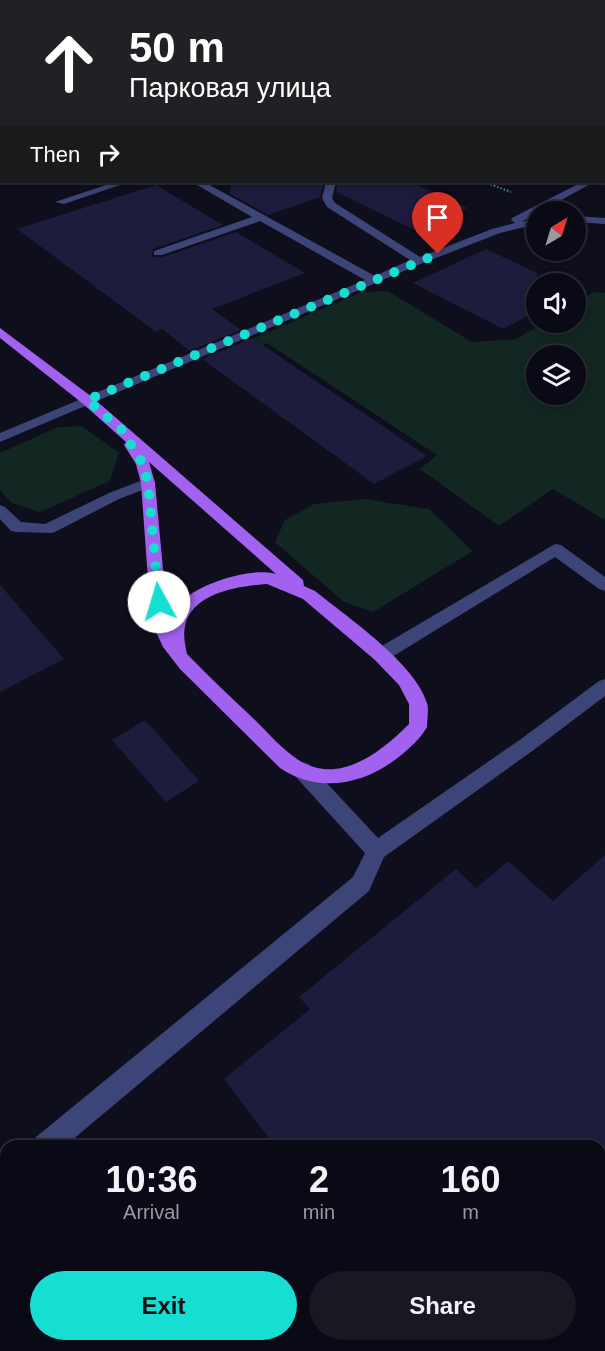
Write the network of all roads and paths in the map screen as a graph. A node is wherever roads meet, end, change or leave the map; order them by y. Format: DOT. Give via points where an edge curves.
graph roads {
  1 [pos="121,183"];
  2 [pos="199,183"];
  3 [pos="331,183"];
  4 [pos="587,183"];
  5 [pos="60,202"];
  6 [pos="262,218"];
  7 [pos="586,219"];
  8 [pos="605,220"];
  9 [pos="526,224"];
  10 [pos="496,231"];
  11 [pos="158,253"];
  12 [pos="419,261"];
  13 [pos="374,280"];
  14 [pos="0,332"];
  15 [pos="87,400"];
  16 [pos="122,430"];
  17 [pos="0,438"];
  18 [pos="148,483"];
  19 [pos="0,510"];
  20 [pos="605,585"];
  21 [pos="309,595"];
  22 [pos="381,655"];
  23 [pos="178,656"];
  24 [pos="605,686"];
  25 [pos="302,771"];
  26 [pos="376,851"];
  27 [pos="52,1140"];
  1 -- 5 [label="street"];
  2 -- 6 [label="street"];
  3 -- 12 [label="street" via="327,198 331,205"];
  4 -- 10 [label="street"];
  6 -- 11 [label="street"];
  6 -- 13 [label="street"];
  7 -- 8 [label="street"];
  9 -- 10 [label="street"];
  10 -- 12 [label="street"];
  12 -- 13 [label="street"];
  13 -- 15 [label="street"];
  14 -- 15 [label="main road"];
  15 -- 16 [label="main road"];
  15 -- 17 [label="street"];
  16 -- 18 [label="main road" via="143,464"];
  16 -- 21 [label="main road"];
  18 -- 19 [label="street" via="47,529 16,527"];
  18 -- 23 [label="main road" via="159,602 167,640"];
  20 -- 22 [label="street" via="555,549"];
  21 -- 22 [label="main road"];
  21 -- 23 [label="main road" via="269,578 224,584 197,598 184,612 177,623"];
  22 -- 25 [label="main road" via="406,681 418,704 418,727 385,759 354,774 327,776"];
  23 -- 25 [label="main road" via="282,757"];
  24 -- 26 [label="street"];
  25 -- 26 [label="street"];
  26 -- 27 [label="street" via="361,884"];
}
